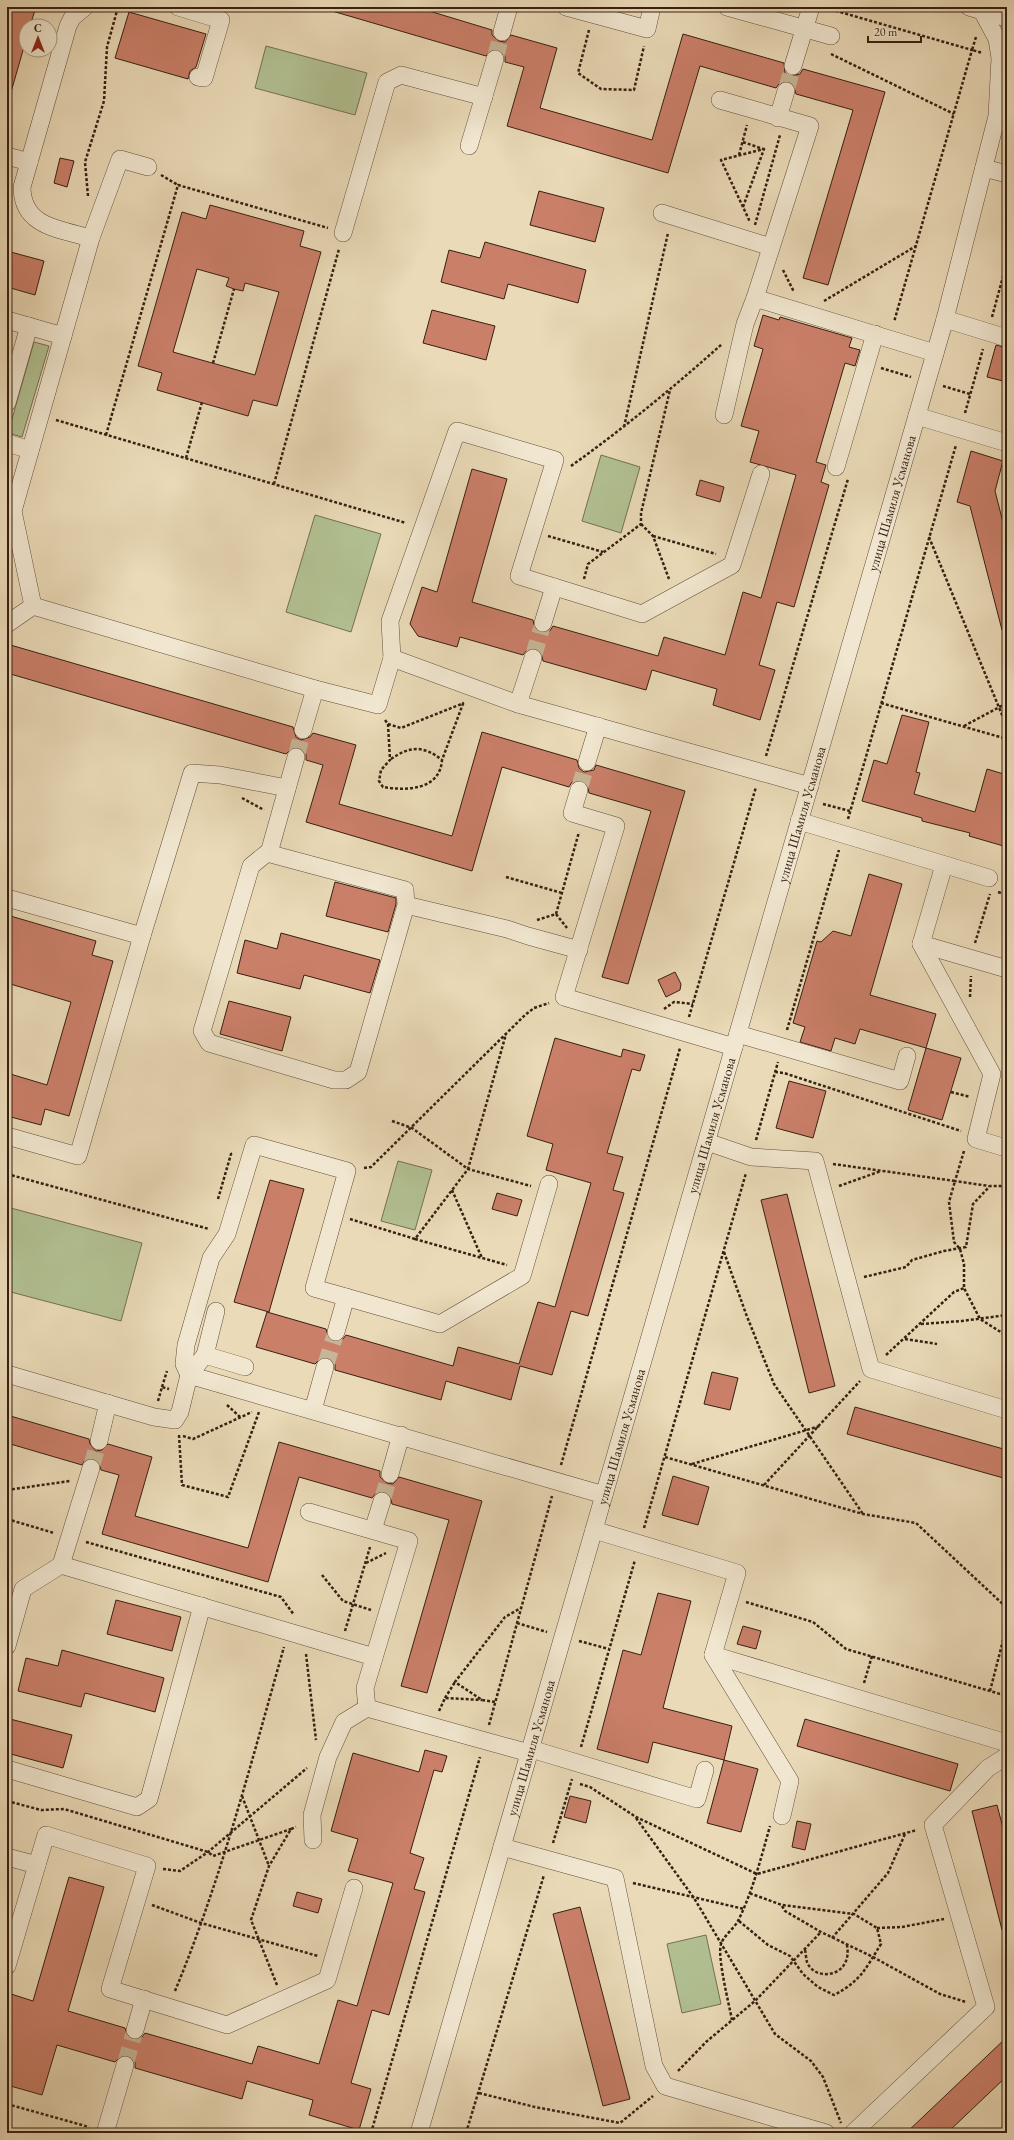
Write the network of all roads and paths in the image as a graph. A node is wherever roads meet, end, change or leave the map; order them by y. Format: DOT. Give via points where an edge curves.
graph roads {
  1 [pos="85,7"];
  2 [pos="118,7"];
  3 [pos="178,7"];
  4 [pos="509,7"];
  5 [pos="566,7"];
  6 [pos="652,7"];
  7 [pos="727,7"];
  8 [pos="811,7"];
  9 [pos="976,9"];
  10 [pos="594,11"];
  11 [pos="1007,18"];
  12 [pos="805,28"];
  13 [pos="647,30"];
  14 [pos="978,31"];
  15 [pos="502,32"];
  16 [pos="831,36"];
  17 [pos="972,50"];
  18 [pos="495,59"];
  19 [pos="793,66"];
  20 [pos="198,77"];
  21 [pos="786,91"];
  22 [pos="484,97"];
  23 [pos="1007,97"];
  24 [pos="720,100"];
  25 [pos="751,110"];
  26 [pos="954,114"];
  27 [pos="997,116"];
  28 [pos="781,119"];
  29 [pos="743,142"];
  30 [pos="469,146"];
  31 [pos="764,149"];
  32 [pos="739,155"];
  33 [pos="7,156"];
  34 [pos="29,162"];
  35 [pos="148,167"];
  36 [pos="984,168"];
  37 [pos="1007,174"];
  38 [pos="88,200"];
  39 [pos="743,207"];
  40 [pos="667,214"];
  41 [pos="343,233"];
  42 [pos="91,238"];
  43 [pos="916,246"];
  44 [pos="771,247"];
  45 [pos="1007,262"];
  46 [pos="234,289"];
  47 [pos="755,298"];
  48 [pos="804,312"];
  49 [pos="945,319"];
  50 [pos="7,320"];
  51 [pos="745,324"];
  52 [pos="29,326"];
  53 [pos="988,332"];
  54 [pos="875,334"];
  55 [pos="63,336"];
  56 [pos="1007,338"];
  57 [pos="935,353"];
  58 [pos="213,363"];
  59 [pos="670,390"];
  60 [pos="202,402"];
  61 [pos="7,403"];
  62 [pos="724,415"];
  63 [pos="917,416"];
  64 [pos="72,425"];
  65 [pos="624,427"];
  66 [pos="960,429"];
  67 [pos="106,435"];
  68 [pos="7,443"];
  69 [pos="1007,443"];
  70 [pos="30,450"];
  71 [pos="186,458"];
  72 [pos="836,467"];
  73 [pos="761,474"];
  74 [pos="548,483"];
  75 [pos="274,484"];
  76 [pos="10,510"];
  77 [pos="641,524"];
  78 [pos="422,528"];
  79 [pos="533,531"];
  80 [pos="653,536"];
  81 [pos="929,536"];
  82 [pos="603,553"];
  83 [pos="734,560"];
  84 [pos="554,587"];
  85 [pos="579,595"];
  86 [pos="675,596"];
  87 [pos="33,606"];
  88 [pos="544,623"];
  89 [pos="7,624"];
  90 [pos="392,658"];
  91 [pos="533,658"];
  92 [pos="470,686"];
  93 [pos="315,690"];
  94 [pos="464,703"];
  95 [pos="881,703"];
  96 [pos="1007,703"];
  97 [pos="518,704"];
  98 [pos="378,705"];
  99 [pos="999,707"];
  100 [pos="388,724"];
  101 [pos="598,726"];
  102 [pos="964,726"];
  103 [pos="1007,727"];
  104 [pos="303,730"];
  105 [pos="1007,739"];
  106 [pos="296,757"];
  107 [pos="390,760"];
  108 [pos="442,760"];
  109 [pos="587,762"];
  110 [pos="810,786"];
  111 [pos="287,788"];
  112 [pos="579,790"];
  113 [pos="583,816"];
  114 [pos="799,821"];
  115 [pos="843,835"];
  116 [pos="269,853"];
  117 [pos="944,865"];
  118 [pos="506,877"];
  119 [pos="989,878"];
  120 [pos="562,893"];
  121 [pos="7,898"];
  122 [pos="406,905"];
  123 [pos="535,920"];
  124 [pos="142,936"];
  125 [pos="920,944"];
  126 [pos="579,950"];
  127 [pos="1007,969"];
  128 [pos="564,997"];
  129 [pos="693,1004"];
  130 [pos="658,1024"];
  131 [pos="506,1034"];
  132 [pos="736,1040"];
  133 [pos="782,1047"];
  134 [pos="907,1056"];
  135 [pos="775,1072"];
  136 [pos="392,1121"];
  137 [pos="412,1128"];
  138 [pos="973,1135"];
  139 [pos="7,1136"];
  140 [pos="707,1142"];
  141 [pos="1006,1148"];
  142 [pos="751,1157"];
  143 [pos="815,1161"];
  144 [pos="468,1169"];
  145 [pos="883,1170"];
  146 [pos="348,1171"];
  147 [pos="7,1174"];
  148 [pos="955,1180"];
  149 [pos="1007,1182"];
  150 [pos="990,1186"];
  151 [pos="1001,1186"];
  152 [pos="548,1187"];
  153 [pos="1007,1187"];
  154 [pos="452,1190"];
  155 [pos="823,1192"];
  156 [pos="335,1215"];
  157 [pos="227,1234"];
  158 [pos="415,1239"];
  159 [pos="960,1249"];
  160 [pos="724,1251"];
  161 [pos="482,1258"];
  162 [pos="524,1268"];
  163 [pos="847,1281"];
  164 [pos="964,1288"];
  165 [pos="346,1297"];
  166 [pos="216,1311"];
  167 [pos="1007,1315"];
  168 [pos="980,1319"];
  169 [pos="920,1324"];
  170 [pos="336,1332"];
  171 [pos="1007,1336"];
  172 [pos="904,1339"];
  173 [pos="937,1344"];
  174 [pos="205,1355"];
  175 [pos="244,1367"];
  176 [pos="325,1367"];
  177 [pos="871,1369"];
  178 [pos="7,1374"];
  179 [pos="189,1374"];
  180 [pos="108,1403"];
  181 [pos="313,1410"];
  182 [pos="1007,1410"];
  183 [pos="820,1426"];
  184 [pos="806,1429"];
  185 [pos="179,1434"];
  186 [pos="401,1435"];
  187 [pos="811,1436"];
  188 [pos="99,1441"];
  189 [pos="665,1457"];
  190 [pos="691,1464"];
  191 [pos="90,1473"];
  192 [pos="390,1474"];
  193 [pos="764,1485"];
  194 [pos="7,1490"];
  195 [pos="604,1496"];
  196 [pos="382,1501"];
  197 [pos="310,1512"];
  198 [pos="863,1514"];
  199 [pos="7,1519"];
  200 [pos="594,1530"];
  201 [pos="374,1531"];
  202 [pos="70,1538"];
  203 [pos="640,1544"];
  204 [pos="61,1565"];
  205 [pos="322,1575"];
  206 [pos="730,1597"];
  207 [pos="353,1604"];
  208 [pos="202,1606"];
  209 [pos="521,1607"];
  210 [pos="1007,1608"];
  211 [pos="387,1615"];
  212 [pos="1007,1625"];
  213 [pos="296,1629"];
  214 [pos="7,1646"];
  215 [pos="340,1646"];
  216 [pos="713,1655"];
  217 [pos="872,1656"];
  218 [pos="374,1657"];
  219 [pos="455,1682"];
  220 [pos="990,1691"];
  221 [pos="1007,1696"];
  222 [pos="445,1698"];
  223 [pos="860,1698"];
  224 [pos="482,1700"];
  225 [pos="495,1702"];
  226 [pos="367,1708"];
  227 [pos="432,1727"];
  228 [pos="1007,1743"];
  229 [pos="530,1751"];
  230 [pos="1007,1756"];
  231 [pos="323,1758"];
  232 [pos="576,1762"];
  233 [pos="7,1769"];
  234 [pos="705,1770"];
  235 [pos="571,1780"];
  236 [pos="241,1795"];
  237 [pos="7,1801"];
  238 [pos="250,1816"];
  239 [pos="782,1816"];
  240 [pos="636,1817"];
  241 [pos="312,1822"];
  242 [pos="933,1825"];
  243 [pos="290,1829"];
  244 [pos="230,1833"];
  245 [pos="905,1834"];
  246 [pos="260,1840"];
  247 [pos="313,1840"];
  248 [pos="502,1847"];
  249 [pos="208,1852"];
  250 [pos="224,1853"];
  251 [pos="7,1857"];
  252 [pos="548,1860"];
  253 [pos="37,1865"];
  254 [pos="147,1866"];
  255 [pos="269,1866"];
  256 [pos="757,1874"];
  257 [pos="615,1878"];
  258 [pos="354,1888"];
  259 [pos="749,1894"];
  260 [pos="694,1898"];
  261 [pos="137,1900"];
  262 [pos="782,1905"];
  263 [pos="744,1908"];
  264 [pos="854,1914"];
  265 [pos="959,1916"];
  266 [pos="739,1921"];
  267 [pos="201,1923"];
  268 [pos="877,1928"];
  269 [pos="832,1938"];
  270 [pos="257,1939"];
  271 [pos="721,1944"];
  272 [pos="847,1945"];
  273 [pos="805,1949"];
  274 [pos="872,1957"];
  275 [pos="332,1960"];
  276 [pos="7,1966"];
  277 [pos="144,2000"];
  278 [pos="283,2000"];
  279 [pos="169,2007"];
  280 [pos="986,2007"];
  281 [pos="732,2020"];
  282 [pos="135,2030"];
  283 [pos="125,2065"];
  284 [pos="7,2104"];
  285 [pos="848,2130"];
  286 [pos="105,2132"];
  287 [pos="419,2133"];
  288 [pos="466,2133"];
  289 [pos="826,2133"];
  1 -- 34 [label="street" via="72,18 68,26"];
  2 -- 38 [label="path" via="108,47 104,101 85,162"];
  3 -- 20 [label="street" via="221,20 204,78"];
  4 -- 15 [label="street"];
  5 -- 10 [label="street"];
  6 -- 13 [label="street"];
  7 -- 12 [label="street"];
  8 -- 12 [label="street"];
  9 -- 11 [label="street"];
  9 -- 27 [label="street, улица Шамиля Усманова" via="997,39 1000,66"];
  10 -- 13 [label="street"];
  10 -- 13 [label="path" via="578,73 601,89 634,90"];
  12 -- 16 [label="street"];
  12 -- 19 [label="street"];
  14 -- 17 [label="path"];
  16 -- 26 [label="path" via="830,54"];
  18 -- 22 [label="street"];
  21 -- 28 [label="street"];
  22 -- 30 [label="street"];
  22 -- 41 [label="street" via="402,75 387,82"];
  23 -- 27 [label="street, улица Шамиля Усманова"];
  24 -- 25 [label="street"];
  25 -- 28 [label="street"];
  25 -- 29 [label="path"];
  27 -- 36 [label="street, улица Шамиля Усманова"];
  28 -- 39 [label="path" via="754,230"];
  28 -- 44 [label="street" via="810,126"];
  29 -- 31 [label="path"];
  29 -- 32 [label="path"];
  31 -- 32 [label="path"];
  31 -- 39 [label="path"];
  32 -- 39 [label="path" via="721,160"];
  33 -- 34 [label="street"];
  34 -- 42 [label="street" via="22,187 22,199 26,209 35,219 45,224"];
  35 -- 42 [label="street" via="120,159"];
  36 -- 37 [label="street"];
  36 -- 49 [label="street, улица Шамиля Усманова"];
  40 -- 44 [label="street"];
  40 -- 65 [label="path"];
  41 -- 67 [label="path" via="178,185"];
  41 -- 75 [label="path"];
  42 -- 55 [label="street"];
  43 -- 48 [label="path"];
  44 -- 47 [label="street"];
  44 -- 48 [label="path"];
  45 -- 53 [label="path"];
  46 -- 58 [label="path"];
  47 -- 48 [label="street"];
  47 -- 51 [label="street"];
  48 -- 54 [label="street"];
  49 -- 53 [label="street"];
  49 -- 57 [label="street, улица Шамиля Усманова"];
  50 -- 52 [label="street"];
  51 -- 59 [label="path"];
  51 -- 62 [label="street"];
  52 -- 55 [label="street"];
  52 -- 61 [label="street"];
  53 -- 56 [label="street"];
  53 -- 66 [label="path"];
  54 -- 57 [label="street"];
  54 -- 72 [label="street"];
  55 -- 70 [label="street"];
  57 -- 63 [label="street, улица Шамиля Усманова"];
  59 -- 65 [label="path"];
  59 -- 77 [label="path"];
  60 -- 71 [label="path"];
  63 -- 66 [label="street"];
  63 -- 110 [label="street, улица Шамиля Усманова"];
  64 -- 67 [label="path"];
  65 -- 74 [label="path"];
  66 -- 69 [label="street"];
  66 -- 81 [label="path"];
  67 -- 71 [label="path"];
  68 -- 70 [label="street"];
  70 -- 76 [label="street"];
  71 -- 75 [label="path"];
  73 -- 83 [label="street"];
  74 -- 78 [label="street" via="555,460 457,431"];
  74 -- 79 [label="street"];
  75 -- 78 [label="path"];
  76 -- 87 [label="street"];
  77 -- 80 [label="path"];
  77 -- 82 [label="path"];
  78 -- 90 [label="street" via="390,621"];
  79 -- 82 [label="path"];
  79 -- 84 [label="street" via="519,576"];
  80 -- 83 [label="path"];
  80 -- 86 [label="path"];
  81 -- 95 [label="path"];
  81 -- 99 [label="path"];
  82 -- 85 [label="path" via="588,564"];
  83 -- 86 [label="street" via="732,565"];
  84 -- 85 [label="street"];
  84 -- 88 [label="street"];
  85 -- 86 [label="street" via="642,614"];
  87 -- 89 [label="street"];
  87 -- 93 [label="street"];
  90 -- 92 [label="street"];
  90 -- 98 [label="street"];
  91 -- 97 [label="street"];
  92 -- 94 [label="path"];
  92 -- 97 [label="street"];
  93 -- 98 [label="street"];
  93 -- 104 [label="street"];
  94 -- 100 [label="path" via="401,728"];
  94 -- 108 [label="path"];
  95 -- 102 [label="path"];
  95 -- 115 [label="path"];
  96 -- 99 [label="path"];
  97 -- 101 [label="street"];
  98 -- 100 [label="path"];
  99 -- 102 [label="path"];
  99 -- 103 [label="path"];
  100 -- 107 [label="path"];
  101 -- 109 [label="street"];
  101 -- 110 [label="street"];
  102 -- 105 [label="path"];
  106 -- 111 [label="street"];
  107 -- 108 [label="path" via="401,752 414,749 431,752"];
  107 -- 108 [label="path" via="381,770 379,781 383,787 396,789 415,788 433,780 441,770"];
  110 -- 114 [label="street, улица Шамиля Усманова"];
  111 -- 116 [label="street"];
  111 -- 124 [label="street" via="192,772"];
  112 -- 113 [label="street" via="572,813"];
  113 -- 120 [label="path"];
  113 -- 126 [label="street" via="616,826"];
  114 -- 115 [label="street"];
  114 -- 132 [label="street, улица Шамиля Усманова"];
  115 -- 117 [label="street"];
  115 -- 133 [label="path"];
  116 -- 122 [label="street" via="405,890"];
  116 -- 122 [label="street" via="251,866 202,1031 209,1043 334,1080 346,1080 358,1072"];
  117 -- 119 [label="street"];
  117 -- 125 [label="street"];
  118 -- 120 [label="path"];
  120 -- 123 [label="path" via="556,914"];
  121 -- 124 [label="street"];
  122 -- 126 [label="street" via="507,928"];
  124 -- 139 [label="street" via="78,1156"];
  125 -- 127 [label="street"];
  125 -- 138 [label="street" via="992,1074"];
  126 -- 128 [label="street"];
  128 -- 130 [label="street"];
  128 -- 131 [label="path" via="534,1008"];
  129 -- 130 [label="path" via="674,1002 664,1008"];
  130 -- 132 [label="street"];
  131 -- 137 [label="path"];
  131 -- 144 [label="path"];
  132 -- 133 [label="street"];
  132 -- 140 [label="street, улица Шамиля Усманова"];
  133 -- 134 [label="street" via="900,1081"];
  133 -- 135 [label="path"];
  135 -- 138 [label="path"];
  135 -- 142 [label="path"];
  136 -- 137 [label="path"];
  137 -- 144 [label="path"];
  137 -- 146 [label="path" via="371,1167"];
  138 -- 141 [label="street" via="976,1139"];
  138 -- 148 [label="path"];
  140 -- 142 [label="street"];
  140 -- 195 [label="street, улица Шамиля Усманова"];
  142 -- 143 [label="street"];
  142 -- 160 [label="path"];
  143 -- 145 [label="path"];
  143 -- 155 [label="street"];
  144 -- 152 [label="path"];
  144 -- 154 [label="path"];
  145 -- 148 [label="path"];
  145 -- 155 [label="path"];
  146 -- 156 [label="street"];
  146 -- 157 [label="street" via="254,1145"];
  147 -- 157 [label="path"];
  148 -- 150 [label="path"];
  148 -- 159 [label="path" via="949,1202 954,1242"];
  149 -- 151 [label="path"];
  150 -- 151 [label="path"];
  150 -- 159 [label="path" via="973,1204 966,1247"];
  151 -- 153 [label="path"];
  152 -- 162 [label="street"];
  154 -- 158 [label="path"];
  154 -- 161 [label="path"];
  155 -- 163 [label="street"];
  156 -- 158 [label="path"];
  156 -- 165 [label="street" via="314,1288"];
  157 -- 179 [label="street" via="211,1258 186,1345 184,1364"];
  158 -- 161 [label="path"];
  159 -- 163 [label="path" via="925,1256 912,1260 906,1267"];
  159 -- 164 [label="path" via="964,1264"];
  160 -- 184 [label="path" via="774,1384"];
  160 -- 189 [label="path"];
  161 -- 162 [label="path"];
  162 -- 165 [label="street" via="522,1276 440,1324"];
  163 -- 177 [label="street"];
  164 -- 168 [label="path"];
  164 -- 169 [label="path" via="954,1292"];
  165 -- 170 [label="street"];
  166 -- 174 [label="street"];
  167 -- 168 [label="path"];
  168 -- 169 [label="path"];
  168 -- 171 [label="path"];
  169 -- 172 [label="path"];
  172 -- 173 [label="path"];
  172 -- 177 [label="path"];
  174 -- 175 [label="street"];
  174 -- 179 [label="street"];
  176 -- 181 [label="street"];
  177 -- 182 [label="street"];
  177 -- 183 [label="path"];
  178 -- 180 [label="street"];
  179 -- 180 [label="street" via="180,1412 175,1420 154,1417"];
  179 -- 181 [label="street"];
  180 -- 188 [label="street"];
  181 -- 186 [label="street"];
  183 -- 184 [label="path"];
  183 -- 187 [label="path"];
  184 -- 187 [label="path"];
  184 -- 190 [label="path"];
  185 -- 185 [label="path" via="182,1485 228,1497 261,1408 193,1439"];
  186 -- 192 [label="street"];
  186 -- 195 [label="street"];
  187 -- 193 [label="path"];
  187 -- 198 [label="path"];
  189 -- 190 [label="path"];
  189 -- 203 [label="path"];
  190 -- 193 [label="path"];
  191 -- 194 [label="path"];
  191 -- 202 [label="street"];
  193 -- 198 [label="path"];
  195 -- 200 [label="street, улица Шамиля Усманова"];
  196 -- 201 [label="street"];
  197 -- 201 [label="street"];
  198 -- 210 [label="path" via="916,1524"];
  199 -- 202 [label="path"];
  200 -- 203 [label="street"];
  200 -- 229 [label="street, улица Шамиля Усманова"];
  201 -- 207 [label="path"];
  201 -- 211 [label="street" via="409,1541"];
  202 -- 204 [label="street"];
  202 -- 213 [label="path" via="281,1597"];
  203 -- 206 [label="street" via="737,1573"];
  203 -- 232 [label="path"];
  204 -- 208 [label="street"];
  204 -- 214 [label="street" via="24,1589"];
  205 -- 207 [label="path" via="342,1601"];
  206 -- 216 [label="street"];
  206 -- 217 [label="path" via="813,1622 846,1649"];
  207 -- 211 [label="path"];
  207 -- 215 [label="path"];
  208 -- 213 [label="street"];
  208 -- 233 [label="street" via="149,1799 137,1807"];
  209 -- 219 [label="path" via="505,1617"];
  211 -- 218 [label="street"];
  212 -- 220 [label="path"];
  213 -- 215 [label="street"];
  213 -- 231 [label="path"];
  213 -- 236 [label="path"];
  215 -- 218 [label="street"];
  216 -- 223 [label="street"];
  216 -- 239 [label="street" via="790,1781"];
  217 -- 220 [label="path"];
  217 -- 223 [label="path"];
  218 -- 226 [label="street" via="365,1688"];
  219 -- 222 [label="path"];
  219 -- 224 [label="path"];
  220 -- 221 [label="path"];
  222 -- 224 [label="path"];
  222 -- 227 [label="path"];
  223 -- 228 [label="street"];
  224 -- 225 [label="path"];
  226 -- 227 [label="street"];
  226 -- 231 [label="street" via="344,1722"];
  227 -- 229 [label="street"];
  229 -- 232 [label="street"];
  229 -- 248 [label="street, улица Шамиля Усманова"];
  230 -- 242 [label="street" via="988,1768"];
  231 -- 238 [label="path"];
  231 -- 241 [label="street"];
  232 -- 234 [label="street" via="697,1799"];
  232 -- 235 [label="path"];
  235 -- 240 [label="path" via="590,1787"];
  235 -- 252 [label="path"];
  236 -- 238 [label="path"];
  236 -- 244 [label="path"];
  237 -- 249 [label="path" via="41,1810 64,1809"];
  238 -- 244 [label="path"];
  238 -- 246 [label="path"];
  239 -- 256 [label="path" via="771,1823"];
  240 -- 256 [label="path"];
  240 -- 260 [label="path"];
  241 -- 243 [label="path"];
  241 -- 247 [label="street"];
  242 -- 245 [label="path"];
  242 -- 265 [label="street"];
  243 -- 246 [label="path"];
  243 -- 255 [label="path"];
  244 -- 249 [label="path"];
  244 -- 250 [label="path"];
  245 -- 256 [label="path"];
  245 -- 264 [label="path" via="888,1873"];
  246 -- 250 [label="path"];
  246 -- 255 [label="path"];
  248 -- 252 [label="street"];
  248 -- 287 [label="street, улица Шамиля Усманова"];
  249 -- 250 [label="path" via="214,1856"];
  249 -- 254 [label="path" via="180,1871"];
  250 -- 267 [label="path"];
  251 -- 253 [label="street"];
  252 -- 257 [label="street"];
  252 -- 288 [label="path"];
  253 -- 254 [label="street" via="46,1835"];
  253 -- 276 [label="street"];
  254 -- 261 [label="street"];
  255 -- 270 [label="path" via="251,1920"];
  256 -- 259 [label="path"];
  257 -- 260 [label="path"];
  257 -- 289 [label="street" via="654,2066 665,2086"];
  258 -- 275 [label="street"];
  259 -- 262 [label="path"];
  259 -- 263 [label="path"];
  260 -- 263 [label="path"];
  260 -- 271 [label="path"];
  261 -- 267 [label="path"];
  261 -- 277 [label="street" via="110,1989"];
  262 -- 264 [label="path"];
  262 -- 269 [label="path" via="785,1911"];
  263 -- 266 [label="path"];
  264 -- 268 [label="path"];
  264 -- 269 [label="path"];
  265 -- 268 [label="path" via="902,1927"];
  265 -- 280 [label="street"];
  266 -- 271 [label="path"];
  266 -- 274 [label="path" via="768,1945 790,1956 803,1974 818,1987 834,1995 849,1988 862,1975"];
  267 -- 270 [label="path"];
  267 -- 279 [label="path"];
  268 -- 274 [label="path" via="881,1944"];
  269 -- 272 [label="path"];
  270 -- 275 [label="path"];
  270 -- 278 [label="path"];
  271 -- 281 [label="path" via="721,1959"];
  271 -- 285 [label="path" via="775,2034 811,2061 823,2077"];
  272 -- 273 [label="path" via="845,1964 837,1972 826,1975 815,1971 807,1963"];
  272 -- 274 [label="path"];
  274 -- 280 [label="path" via="940,1994"];
  275 -- 278 [label="street" via="327,1980"];
  277 -- 279 [label="street"];
  277 -- 282 [label="street"];
  278 -- 279 [label="street" via="227,2025"];
  280 -- 285 [label="street"];
  283 -- 286 [label="street"];
  284 -- 286 [label="path"];
}
